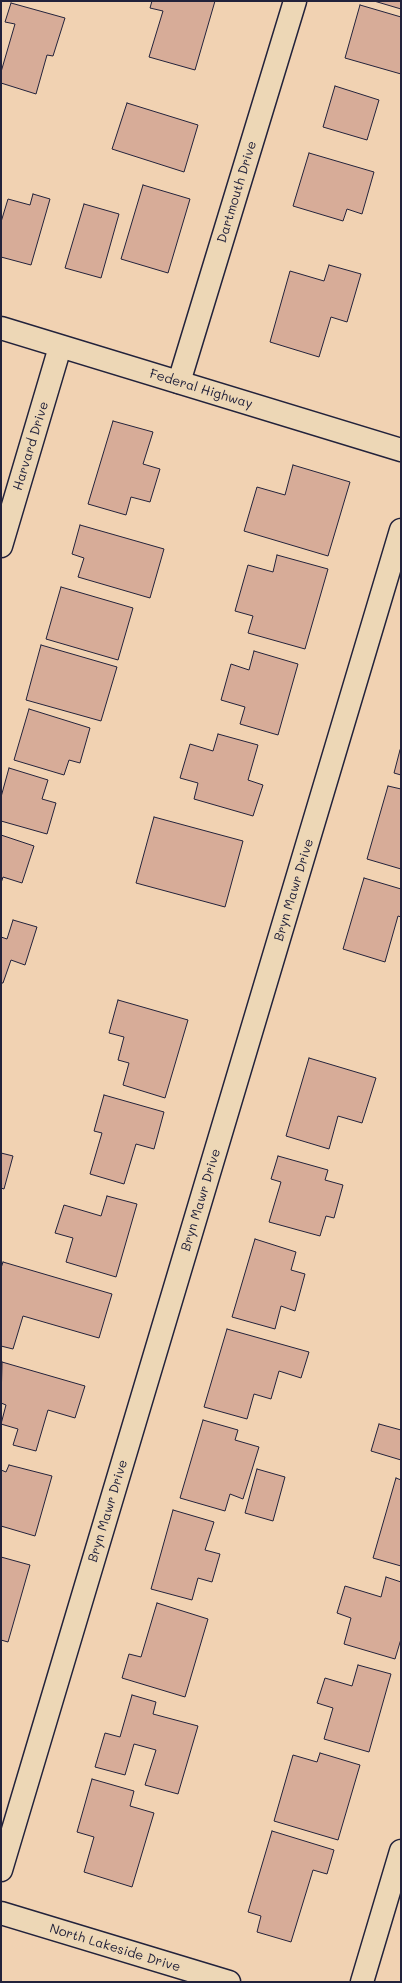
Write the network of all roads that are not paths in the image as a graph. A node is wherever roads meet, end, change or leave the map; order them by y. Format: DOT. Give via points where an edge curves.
graph roads {
  1 [pos="295,1"];
  2 [pos="1,328"];
  3 [pos="60,347"];
  4 [pos="179,382"];
  5 [pos="401,450"];
  6 [pos="401,530"];
  7 [pos="1,546"];
  8 [pos="401,1851"];
  9 [pos="1,1870"];
  10 [pos="1,1913"];
  11 [pos="167,1973"];
  12 [pos="230,1982"];
  13 [pos="362,1982"];
  1 -- 4 [label="street, Dartmouth Drive"];
  2 -- 3 [label="street, Federal Highway"];
  3 -- 4 [label="street, Federal Highway"];
  3 -- 7 [label="street, Harvard Drive"];
  4 -- 5 [label="street, Federal Highway"];
  6 -- 9 [label="street, Bryn Mawr Drive"];
  8 -- 13 [label="street"];
  10 -- 11 [label="street, North Lakeside Drive"];
  11 -- 12 [label="street, North Lakeside Drive"];
}
